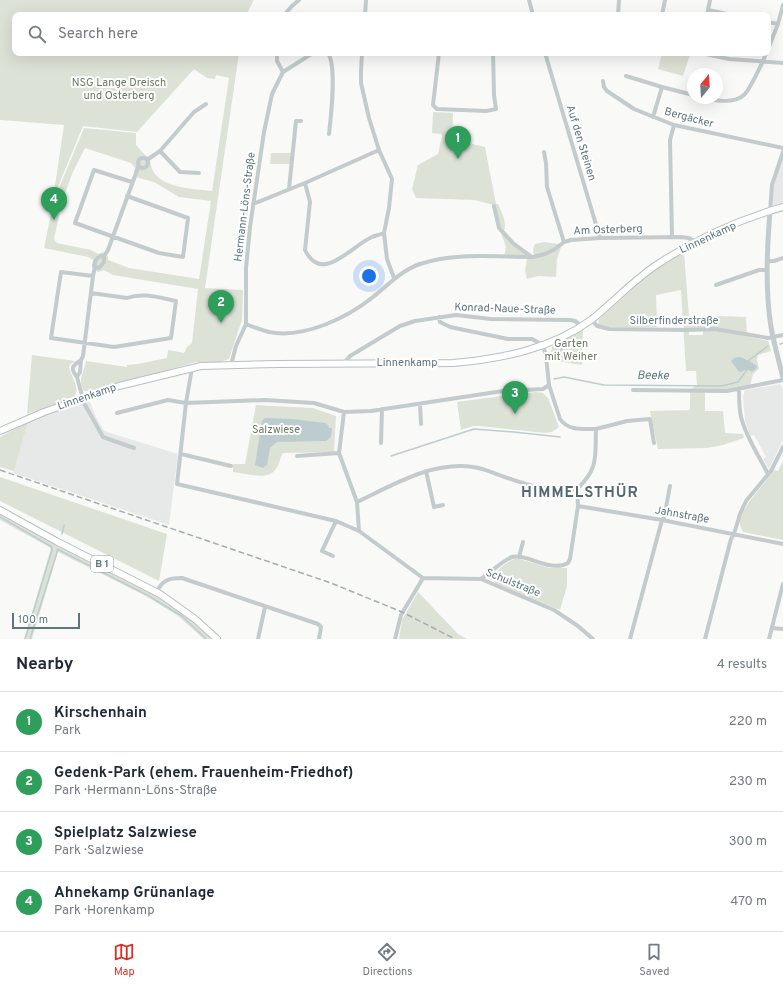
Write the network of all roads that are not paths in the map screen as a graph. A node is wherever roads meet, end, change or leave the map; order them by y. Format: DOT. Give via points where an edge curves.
graph roads {
  1 [pos="299,0"];
  2 [pos="366,0"];
  3 [pos="529,0"];
  4 [pos="619,0"];
  5 [pos="665,0"];
  6 [pos="710,0"];
  7 [pos="783,6"];
  8 [pos="708,10"];
  9 [pos="287,12"];
  10 [pos="365,12"];
  11 [pos="532,12"];
  12 [pos="618,12"];
  13 [pos="663,12"];
  14 [pos="718,12"];
  15 [pos="771,23"];
  16 [pos="778,24"];
  17 [pos="771,42"];
  18 [pos="277,56"];
  19 [pos="308,56"];
  20 [pos="330,56"];
  21 [pos="362,56"];
  22 [pos="439,56"];
  23 [pos="493,56"];
  24 [pos="546,56"];
  25 [pos="715,56"];
  26 [pos="765,56"];
  27 [pos="763,61"];
  28 [pos="783,63"];
  29 [pos="283,72"];
  30 [pos="626,76"];
  31 [pos="603,81"];
  32 [pos="662,87"];
  33 [pos="687,93"];
  34 [pos="723,101"];
  35 [pos="206,104"];
  36 [pos="653,117"];
  37 [pos="301,121"];
  38 [pos="674,125"];
  39 [pos="329,134"];
  40 [pos="783,148"];
  41 [pos="379,150"];
  42 [pos="160,151"];
  43 [pos="544,152"];
  44 [pos="783,152"];
  45 [pos="147,160"];
  46 [pos="138,165"];
  47 [pos="199,174"];
  48 [pos="132,182"];
  49 [pos="305,183"];
  50 [pos="289,189"];
  51 [pos="127,196"];
  52 [pos="253,204"];
  53 [pos="494,206"];
  54 [pos="783,207"];
  55 [pos="770,211"];
  56 [pos="384,234"];
  57 [pos="112,237"];
  58 [pos="672,237"];
  59 [pos="600,238"];
  60 [pos="564,242"];
  61 [pos="696,242"];
  62 [pos="104,256"];
  63 [pos="532,257"];
  64 [pos="783,258"];
  65 [pos="767,261"];
  66 [pos="95,267"];
  67 [pos="767,270"];
  68 [pos="93,276"];
  69 [pos="394,278"];
  70 [pos="716,285"];
  71 [pos="91,293"];
  72 [pos="439,317"];
  73 [pos="591,319"];
  74 [pos="246,324"];
  75 [pos="582,326"];
  76 [pos="783,335"];
  77 [pos="773,337"];
  78 [pos="84,343"];
  79 [pos="543,345"];
  80 [pos="81,360"];
  81 [pos="344,363"];
  82 [pos="232,365"];
  83 [pos="192,368"];
  84 [pos="77,377"];
  85 [pos="783,379"];
  86 [pos="548,386"];
  87 [pos="739,389"];
  88 [pos="634,390"];
  89 [pos="82,398"];
  90 [pos="186,403"];
  91 [pos="420,404"];
  92 [pos="382,409"];
  93 [pos="344,412"];
  94 [pos="117,413"];
  95 [pos="421,424"];
  96 [pos="596,429"];
  97 [pos="0,431"];
  98 [pos="381,443"];
  99 [pos="654,443"];
  100 [pos="783,446"];
  101 [pos="134,448"];
  102 [pos="339,453"];
  103 [pos="181,454"];
  104 [pos="297,456"];
  105 [pos="230,466"];
  106 [pos="426,472"];
  107 [pos="768,474"];
  108 [pos="670,486"];
  109 [pos="577,490"];
  110 [pos="357,502"];
  111 [pos="443,505"];
  112 [pos="578,506"];
  113 [pos="0,510"];
  114 [pos="662,520"];
  115 [pos="336,521"];
  116 [pos="360,531"];
  117 [pos="734,534"];
  118 [pos="523,542"];
  119 [pos="783,544"];
  120 [pos="334,556"];
  121 [pos="519,556"];
  122 [pos="423,578"];
  123 [pos="481,579"];
  124 [pos="783,584"];
  125 [pos="159,588"];
  126 [pos="265,607"];
  127 [pos="772,628"];
  128 [pos="783,629"];
  129 [pos="217,639"];
  130 [pos="258,639"];
  131 [pos="319,639"];
  132 [pos="395,639"];
  133 [pos="593,639"];
  134 [pos="630,639"];
  135 [pos="706,639"];
  136 [pos="769,639"];
  1 -- 9 [label="street"];
  2 -- 10 [label="street"];
  3 -- 11 [label="street"];
  4 -- 12 [label="street"];
  5 -- 13 [label="street"];
  6 -- 8 [label="street"];
  7 -- 16 [label="street"];
  8 -- 14 [label="street"];
  15 -- 16 [label="street"];
  16 -- 17 [label="street"];
  18 -- 29 [label="street"];
  19 -- 29 [label="street"];
  20 -- 39 [label="street"];
  21 -- 41 [label="street" via="361,82"];
  22 -- 23 [label="street" via="433,105 437,109 486,111 496,109"];
  24 -- 59 [label="street, Auf den Steinen"];
  25 -- 27 [label="street"];
  26 -- 27 [label="street"];
  27 -- 28 [label="street"];
  27 -- 34 [label="street" via="745,95 735,100"];
  29 -- 52 [label="street, Hermann-Löns-Straße" via="272,94 268,110"];
  30 -- 32 [label="street"];
  31 -- 36 [label="street, Bergäcker" via="607,91 634,109"];
  32 -- 33 [label="street"];
  32 -- 36 [label="street"];
  35 -- 42 [label="street" via="194,112"];
  36 -- 38 [label="street, Bergäcker"];
  37 -- 50 [label="street" via="296,121"];
  38 -- 40 [label="street, Bergäcker"];
  38 -- 58 [label="street" via="670,140"];
  41 -- 49 [label="street"];
  41 -- 56 [label="street" via="392,179"];
  42 -- 45 [label="street"];
  42 -- 47 [label="street" via="180,172"];
  43 -- 60 [label="street, Am Osterberg" via="547,187"];
  44 -- 55 [label="street" via="772,185"];
  45 -- 46 [label="street" via="140,158"];
  45 -- 46 [label="street" via="148,164 145,167"];
  46 -- 48 [label="street"];
  48 -- 51 [label="street"];
  48 -- 57 [label="street" via="94,170 75,223"];
  49 -- 50 [label="street"];
  49 -- 56 [label="street" via="310,202 305,250 315,264 335,262 372,237"];
  50 -- 52 [label="street"];
  51 -- 57 [label="street"];
  51 -- 57 [label="street" via="188,218 183,256 159,253"];
  52 -- 74 [label="street, Hermann-Löns-Straße" via="246,268"];
  53 -- 63 [label="street" via="500,228 514,244"];
  54 -- 55 [label="main road, Linnenkamp"];
  55 -- 61 [label="main road, Linnenkamp"];
  55 -- 65 [label="street"];
  56 -- 69 [label="street" via="387,259"];
  57 -- 62 [label="street"];
  58 -- 59 [label="street, Am Osterberg"];
  58 -- 61 [label="street, Am Osterberg" via="686,237"];
  59 -- 60 [label="street, Am Osterberg"];
  60 -- 63 [label="street" via="545,254"];
  61 -- 73 [label="main road, Linnenkamp" via="646,272"];
  62 -- 66 [label="street" via="98,257"];
  62 -- 66 [label="street" via="104,262 98,268"];
  63 -- 69 [label="street" via="448,257 419,264"];
  64 -- 65 [label="street"];
  65 -- 67 [label="street"];
  66 -- 68 [label="street"];
  67 -- 70 [label="street" via="759,270"];
  67 -- 77 [label="street" via="768,304"];
  68 -- 71 [label="street"];
  68 -- 78 [label="street" via="61,272 51,338"];
  69 -- 74 [label="street" via="352,313 325,325 289,333 269,332"];
  71 -- 78 [label="street"];
  71 -- 78 [label="street" via="127,298 149,296 176,301 171,338 114,347"];
  72 -- 75 [label="street, Konrad-Naue-Straße" via="465,315 491,319 570,320"];
  72 -- 79 [label="street" via="440,322 450,327 508,339 532,339"];
  72 -- 81 [label="street, Konrad-Naue-Straße" via="415,320 400,326 350,356"];
  73 -- 75 [label="main road, Linnenkamp"];
  73 -- 77 [label="street, Silberfinderstraße" via="597,326 609,329 714,328"];
  74 -- 82 [label="street, Hermann-Löns-Straße" via="236,346"];
  75 -- 79 [label="main road, Linnenkamp"];
  76 -- 77 [label="street, Silberfinderstraße"];
  77 -- 85 [label="street"];
  78 -- 80 [label="street"];
  79 -- 81 [label="main road, Linnenkamp" via="516,354 478,361 432,364"];
  79 -- 86 [label="street"];
  80 -- 84 [label="street" via="81,370"];
  80 -- 84 [label="street" via="73,368"];
  81 -- 82 [label="main road, Linnenkamp"];
  82 -- 83 [label="main road, Linnenkamp"];
  83 -- 89 [label="main road, Linnenkamp"];
  83 -- 90 [label="street"];
  84 -- 89 [label="street"];
  85 -- 87 [label="street"];
  86 -- 91 [label="street" via="543,389 503,391"];
  86 -- 96 [label="street" via="563,424 568,427"];
  87 -- 88 [label="street"];
  87 -- 107 [label="street" via="740,410 746,432"];
  89 -- 97 [label="main road, Linnenkamp"];
  89 -- 101 [label="street" via="103,437"];
  90 -- 93 [label="street" via="314,403"];
  90 -- 94 [label="street" via="168,400"];
  90 -- 103 [label="street"];
  91 -- 92 [label="street"];
  91 -- 95 [label="street"];
  92 -- 93 [label="street"];
  92 -- 98 [label="street"];
  93 -- 102 [label="street"];
  96 -- 99 [label="street" via="627,421 650,419"];
  96 -- 109 [label="street" via="591,473"];
  100 -- 107 [label="street"];
  102 -- 104 [label="street"];
  102 -- 110 [label="street"];
  103 -- 105 [label="street"];
  103 -- 115 [label="street" via="177,484"];
  106 -- 109 [label="street" via="450,466 475,467 543,489"];
  106 -- 110 [label="street"];
  106 -- 111 [label="street" via="434,507"];
  107 -- 117 [label="street" via="746,501"];
  108 -- 114 [label="street"];
  109 -- 112 [label="street"];
  110 -- 116 [label="street"];
  112 -- 114 [label="street, Jahnstraße"];
  112 -- 121 [label="street" via="568,563 560,566 550,565"];
  113 -- 129 [label="main road, B 1" via="160,594 195,619"];
  114 -- 117 [label="street, Jahnstraße"];
  114 -- 134 [label="street"];
  115 -- 116 [label="street"];
  115 -- 120 [label="street" via="322,551"];
  116 -- 122 [label="street"];
  117 -- 119 [label="street, Jahnstraße"];
  117 -- 135 [label="street"];
  118 -- 121 [label="street"];
  121 -- 123 [label="street" via="507,560"];
  122 -- 123 [label="street, Schulstraße"];
  122 -- 132 [label="street" via="400,615"];
  123 -- 133 [label="street, Schulstraße" via="554,610"];
  124 -- 127 [label="street"];
  125 -- 126 [label="street" via="161,583 171,578 182,578"];
  126 -- 130 [label="street"];
  126 -- 131 [label="street" via="318,624 321,627"];
  127 -- 128 [label="street"];
  127 -- 136 [label="street"];
}
